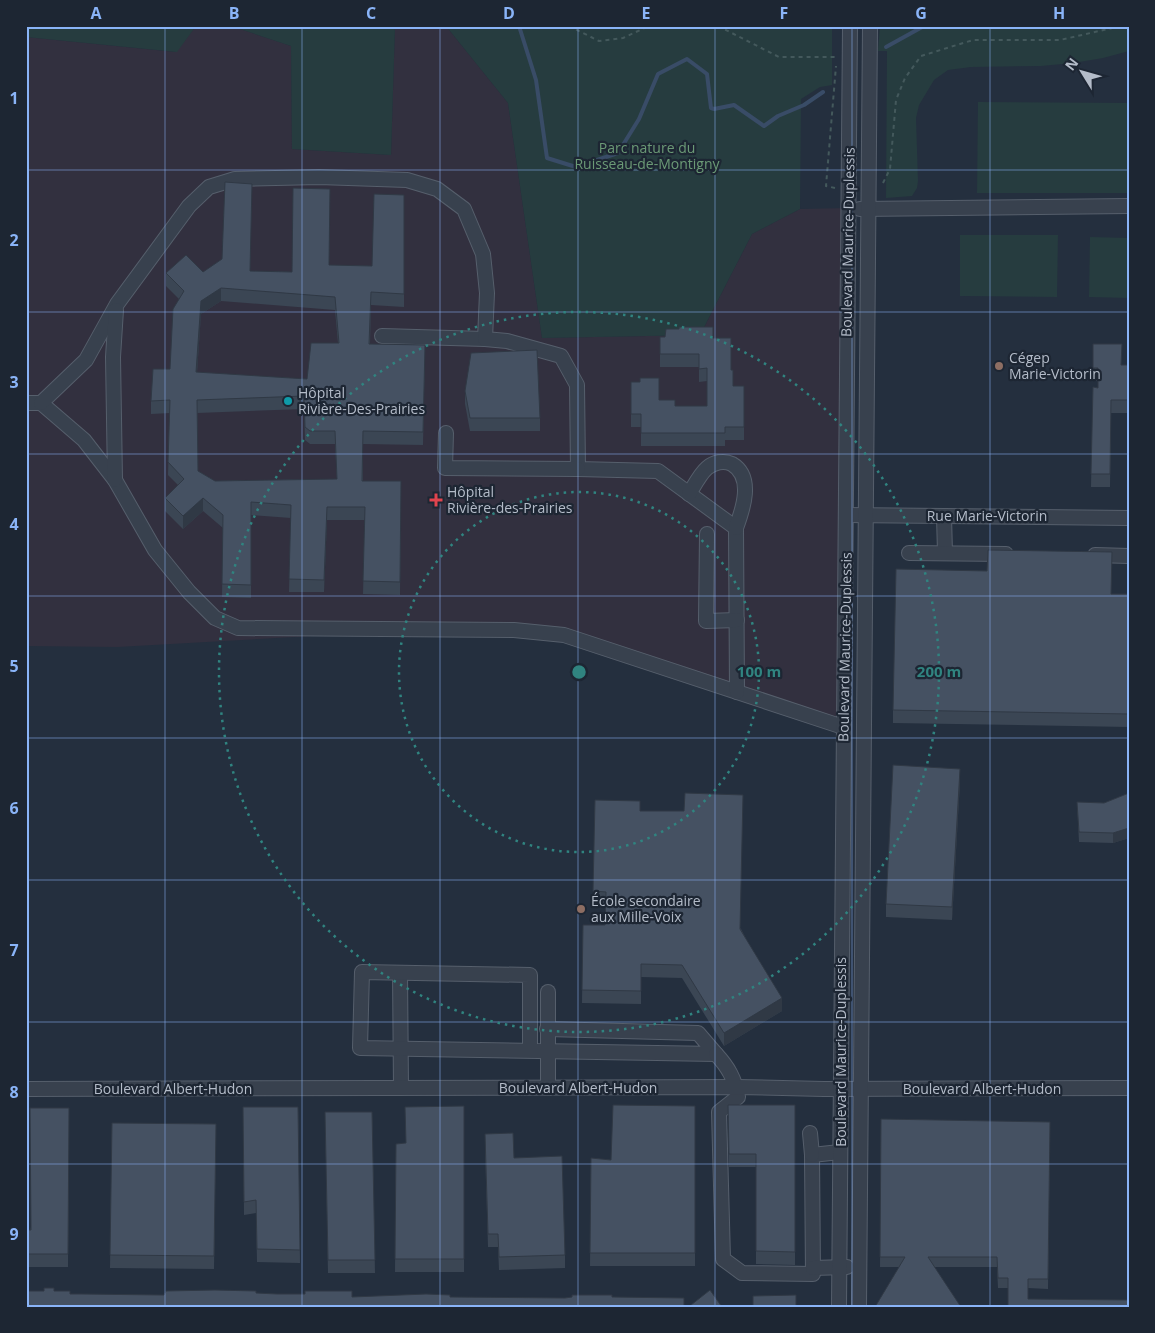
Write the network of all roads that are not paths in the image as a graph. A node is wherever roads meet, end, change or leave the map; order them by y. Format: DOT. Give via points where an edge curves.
graph roads {
  1 [pos="850,26"];
  2 [pos="870,26"];
  3 [pos="1129,206"];
  4 [pos="849,208"];
  5 [pos="868,209"];
  6 [pos="116,304"];
  7 [pos="382,336"];
  8 [pos="485,339"];
  9 [pos="26,402"];
  10 [pos="41,403"];
  11 [pos="446,433"];
  12 [pos="578,470"];
  13 [pos="115,480"];
  14 [pos="689,494"];
  15 [pos="846,515"];
  16 [pos="866,515"];
  17 [pos="944,516"];
  18 [pos="1129,518"];
  19 [pos="736,528"];
  20 [pos="706,534"];
  21 [pos="909,553"];
  22 [pos="945,553"];
  23 [pos="1022,554"];
  24 [pos="1080,555"];
  25 [pos="1129,556"];
  26 [pos="737,620"];
  27 [pos="737,692"];
  28 [pos="843,710"];
  29 [pos="864,711"];
  30 [pos="843,727"];
  31 [pos="844,764"];
  32 [pos="864,765"];
  33 [pos="844,811"];
  34 [pos="863,811"];
  35 [pos="400,973"];
  36 [pos="548,992"];
  37 [pos="547,1030"];
  38 [pos="400,1049"];
  39 [pos="530,1051"];
  40 [pos="548,1051"];
  41 [pos="716,1054"];
  42 [pos="737,1087"];
  43 [pos="401,1088"];
  44 [pos="548,1088"];
  45 [pos="1129,1088"];
  46 [pos="26,1089"];
  47 [pos="841,1089"];
  48 [pos="861,1089"];
  49 [pos="810,1133"];
  50 [pos="840,1152"];
  51 [pos="812,1155"];
  52 [pos="839,1267"];
  53 [pos="860,1267"];
  54 [pos="813,1268"];
  55 [pos="839,1307"];
  56 [pos="859,1307"];
  1 -- 4 [label="street, Boulevard Maurice-Duplessis"];
  2 -- 5 [label="street, Boulevard Maurice-Duplessis"];
  3 -- 5 [label="street"];
  4 -- 5 [label="street"];
  4 -- 15 [label="street, Boulevard Maurice-Duplessis"];
  5 -- 16 [label="street, Boulevard Maurice-Duplessis"];
  6 -- 8 [label="street" via="189,206 209,187 235,179 255,178 406,180 437,189 464,209 483,254 487,293"];
  6 -- 10 [label="street" via="86,360"];
  6 -- 13 [label="street" via="112,358"];
  7 -- 8 [label="street"];
  8 -- 12 [label="street" via="507,341 561,356 576,385"];
  9 -- 10 [label="street"];
  10 -- 13 [label="street" via="84,440"];
  11 -- 12 [label="street" via="445,468"];
  12 -- 14 [label="street" via="658,471"];
  13 -- 27 [label="street" via="155,550 189,592 215,618 238,628 514,630 564,635"];
  14 -- 19 [label="street"];
  14 -- 19 [label="street" via="706,469 715,463 726,461 736,466 745,487"];
  15 -- 16 [label="street, Rue Marie-Victorin"];
  15 -- 28 [label="street, Boulevard Maurice-Duplessis"];
  16 -- 17 [label="street, Rue Marie-Victorin"];
  16 -- 29 [label="street, Boulevard Maurice-Duplessis"];
  17 -- 18 [label="street, Rue Marie-Victorin"];
  17 -- 22 [label="street"];
  19 -- 26 [label="street"];
  20 -- 26 [label="street" via="706,621"];
  21 -- 22 [label="street"];
  22 -- 23 [label="street"];
  24 -- 25 [label="street"];
  26 -- 27 [label="street"];
  27 -- 30 [label="street"];
  28 -- 29 [label="street"];
  28 -- 30 [label="street, Boulevard Maurice-Duplessis"];
  29 -- 32 [label="street, Boulevard Maurice-Duplessis"];
  30 -- 31 [label="street, Boulevard Maurice-Duplessis"];
  31 -- 32 [label="street"];
  31 -- 33 [label="street, Boulevard Maurice-Duplessis"];
  32 -- 34 [label="street, Boulevard Maurice-Duplessis"];
  33 -- 34 [label="street"];
  33 -- 47 [label="street, Boulevard Maurice-Duplessis"];
  34 -- 48 [label="street, Boulevard Maurice-Duplessis"];
  35 -- 38 [label="street"];
  35 -- 38 [label="street" via="362,972 360,1048"];
  35 -- 39 [label="street" via="530,975"];
  36 -- 37 [label="street"];
  37 -- 40 [label="street"];
  37 -- 41 [label="street" via="698,1033"];
  38 -- 39 [label="street"];
  38 -- 43 [label="street"];
  39 -- 40 [label="street"];
  40 -- 41 [label="street"];
  40 -- 44 [label="street"];
  41 -- 42 [label="street" via="728,1068"];
  42 -- 44 [label="street, Boulevard Albert-Hudon"];
  42 -- 47 [label="street, Boulevard Albert-Hudon"];
  42 -- 54 [label="street" via="738,1097 719,1112 723,1259 742,1273 813,1274"];
  43 -- 44 [label="street, Boulevard Albert-Hudon"];
  43 -- 46 [label="street, Boulevard Albert-Hudon"];
  45 -- 48 [label="street, Boulevard Albert-Hudon"];
  47 -- 48 [label="street, Boulevard Albert-Hudon"];
  47 -- 50 [label="street, Boulevard Maurice-Duplessis"];
  48 -- 53 [label="street, Boulevard Maurice-Duplessis"];
  49 -- 51 [label="street"];
  50 -- 51 [label="street"];
  50 -- 52 [label="street, Boulevard Maurice-Duplessis"];
  51 -- 54 [label="street"];
  52 -- 53 [label="street"];
  52 -- 54 [label="street"];
  52 -- 55 [label="street, Boulevard Maurice-Duplessis"];
  53 -- 56 [label="street, Boulevard Maurice-Duplessis"];
}
